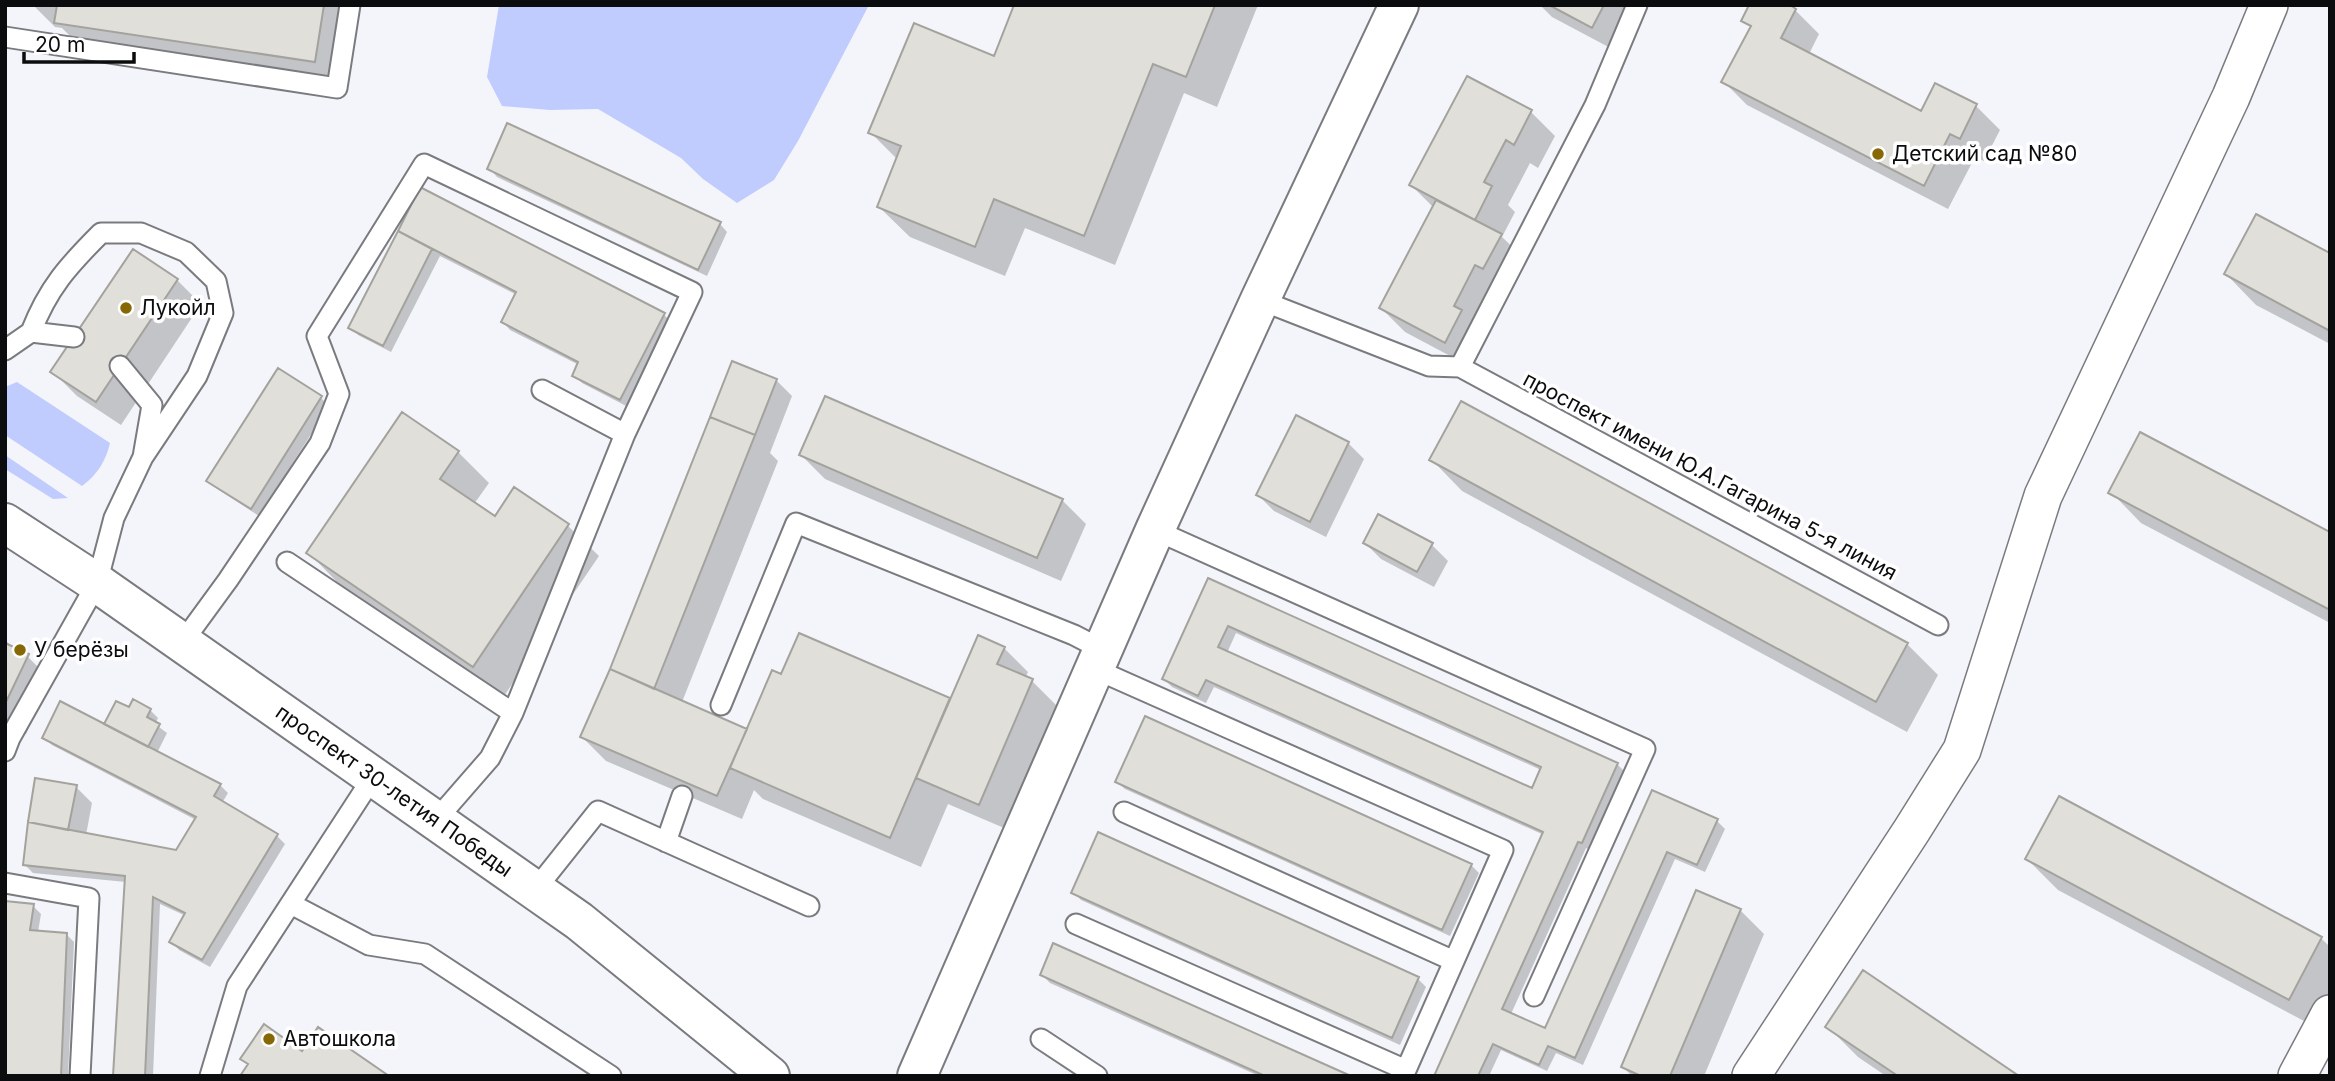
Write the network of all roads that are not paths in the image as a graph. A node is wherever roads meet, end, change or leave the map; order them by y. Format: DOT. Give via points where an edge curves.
graph roads {
  1 [pos="350,5"];
  2 [pos="1399,5"];
  3 [pos="1637,5"];
  4 [pos="2269,5"];
  5 [pos="5,37"];
  6 [pos="1260,300"];
  7 [pos="31,332"];
  8 [pos="74,337"];
  9 [pos="5,350"];
  10 [pos="120,366"];
  11 [pos="1460,368"];
  12 [pos="542,390"];
  13 [pos="625,434"];
  14 [pos="143,457"];
  15 [pos="5,523"];
  16 [pos="1155,530"];
  17 [pos="287,562"];
  18 [pos="97,583"];
  19 [pos="1938,625"];
  20 [pos="182,643"];
  21 [pos="1099,659"];
  22 [pos="721,705"];
  23 [pos="513,713"];
  24 [pos="7,742"];
  25 [pos="373,777"];
  26 [pos="682,796"];
  27 [pos="1124,812"];
  28 [pos="436,820"];
  29 [pos="666,842"];
  30 [pos="5,883"];
  31 [pos="535,890"];
  32 [pos="291,904"];
  33 [pos="809,906"];
  34 [pos="1076,924"];
  35 [pos="1454,961"];
  36 [pos="1534,996"];
  37 [pos="2330,1014"];
  38 [pos="1041,1039"];
  39 [pos="756,1070"];
  40 [pos="80,1076"];
  41 [pos="210,1076"];
  42 [pos="611,1076"];
  43 [pos="917,1076"];
  44 [pos="1097,1076"];
  45 [pos="1751,1076"];
  46 [pos="2297,1076"];
  1 -- 5 [label="lane" via="337,88"];
  2 -- 6 [label="street"];
  3 -- 11 [label="lane" via="1595,105"];
  4 -- 45 [label="street" via="2231,97 2043,496 1962,750"];
  6 -- 11 [label="lane, проспект имени Ю.А.Гагарина 5-я линия" via="1429,366"];
  6 -- 16 [label="street"];
  7 -- 8 [label="lane"];
  7 -- 9 [label="lane"];
  7 -- 14 [label="lane" via="41,305 67,267 101,233 141,233 186,252 216,281 223,313 197,376"];
  10 -- 14 [label="lane" via="152,405"];
  11 -- 19 [label="lane, проспект имени Ю.А.Гагарина 5-я линия"];
  12 -- 13 [label="lane"];
  13 -- 20 [label="lane" via="692,292 424,164 317,336 339,394 320,443"];
  13 -- 23 [label="lane"];
  14 -- 18 [label="lane" via="114,518"];
  15 -- 18 [label="street, проспект 30-летия Победы"];
  16 -- 21 [label="street"];
  16 -- 36 [label="lane" via="1645,749"];
  17 -- 23 [label="lane"];
  18 -- 20 [label="street, проспект 30-летия Победы"];
  18 -- 24 [label="lane"];
  20 -- 25 [label="street, проспект 30-летия Победы"];
  21 -- 22 [label="lane" via="1074,635 796,523"];
  21 -- 35 [label="lane" via="1503,850"];
  21 -- 43 [label="street"];
  23 -- 28 [label="lane" via="490,758"];
  25 -- 28 [label="street, проспект 30-летия Победы"];
  25 -- 32 [label="lane"];
  26 -- 29 [label="lane"];
  27 -- 35 [label="lane"];
  28 -- 31 [label="street, проспект 30-летия Победы"];
  29 -- 31 [label="lane" via="598,811"];
  29 -- 33 [label="lane"];
  30 -- 40 [label="lane" via="89,898"];
  31 -- 39 [label="street, проспект 30-летия Победы" via="579,920"];
  32 -- 41 [label="lane" via="237,986"];
  32 -- 42 [label="lane" via="369,945 425,954"];
  34 -- 35 [label="lane" via="1406,1070"];
  37 -- 46 [label="street"];
  38 -- 44 [label="lane"];
}
